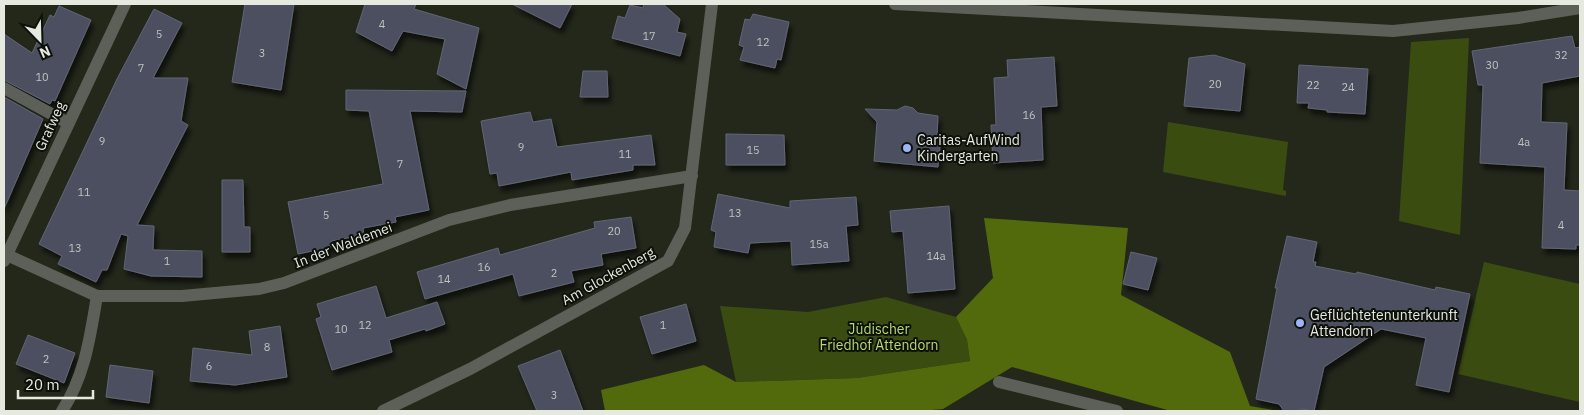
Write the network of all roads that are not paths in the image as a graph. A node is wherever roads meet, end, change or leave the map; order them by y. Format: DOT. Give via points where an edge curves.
graph roads {
  1 [pos="125,4"];
  2 [pos="712,4"];
  3 [pos="895,4"];
  4 [pos="1580,8"];
  5 [pos="4,88"];
  6 [pos="68,123"];
  7 [pos="692,176"];
  8 [pos="5,258"];
  9 [pos="97,296"];
  10 [pos="999,382"];
  11 [pos="62,411"];
  12 [pos="382,411"];
  13 [pos="1117,411"];
  1 -- 6 [label="street, Grafweg"];
  2 -- 7 [label="street, Am Glockenberg"];
  3 -- 4 [label="street" via="1393,31"];
  5 -- 6 [label="street"];
  6 -- 8 [label="street, Grafweg"];
  7 -- 9 [label="street, In der Waldemei" via="519,203 449,220 284,283 259,289 182,296"];
  7 -- 12 [label="street, Am Glockenberg" via="686,228 668,261 470,369"];
  8 -- 9 [label="street, In der Waldemei"];
  9 -- 11 [label="street" via="86,360 75,391"];
  10 -- 13 [label="street"];
}
